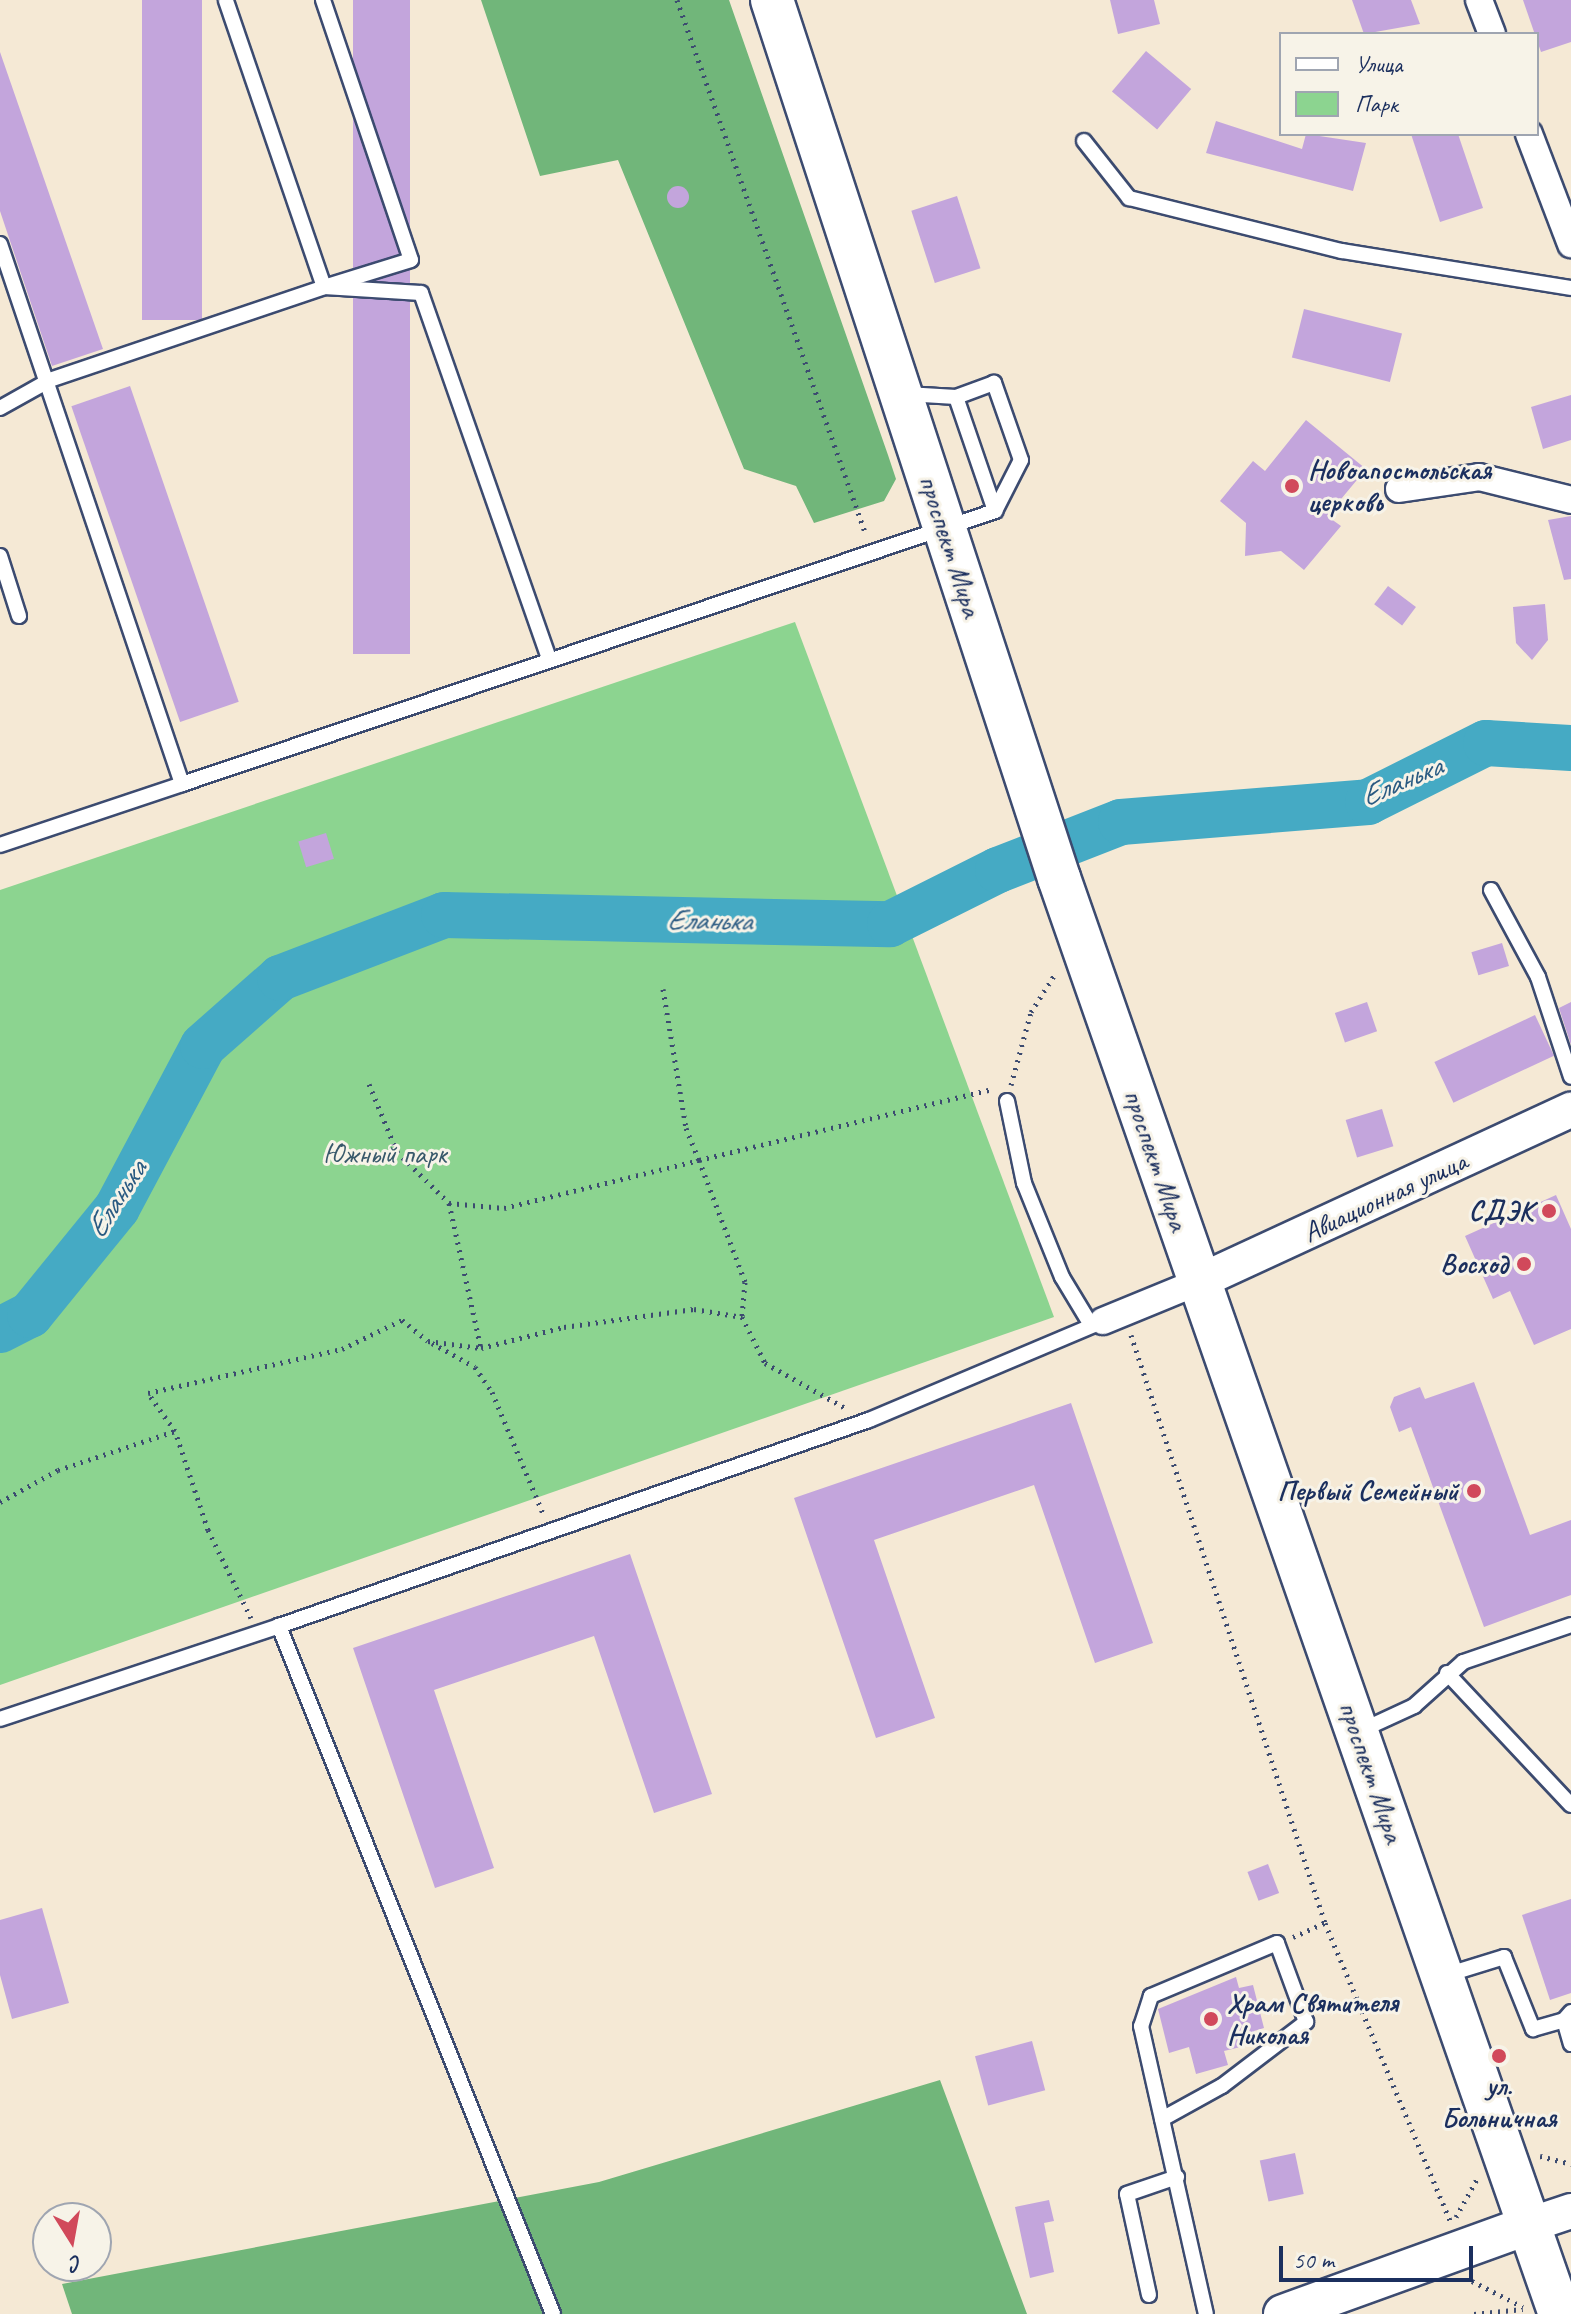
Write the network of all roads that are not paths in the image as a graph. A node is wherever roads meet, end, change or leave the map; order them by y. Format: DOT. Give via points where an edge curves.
graph roads {
  1 [pos="226,0"];
  2 [pos="323,0"];
  3 [pos="772,0"];
  4 [pos="1479,0"];
  5 [pos="1491,32"];
  6 [pos="1530,136"];
  7 [pos="1084,141"];
  8 [pos="0,244"];
  9 [pos="1571,244"];
  10 [pos="324,287"];
  11 [pos="1571,288"];
  12 [pos="50,380"];
  13 [pos="900,394"];
  14 [pos="956,397"];
  15 [pos="0,408"];
  16 [pos="1399,489"];
  17 [pos="1571,500"];
  18 [pos="995,511"];
  19 [pos="944,530"];
  20 [pos="0,556"];
  21 [pos="19,616"];
  22 [pos="548,656"];
  23 [pos="182,784"];
  24 [pos="0,845"];
  25 [pos="1491,890"];
  26 [pos="1571,1077"];
  27 [pos="1007,1101"];
  28 [pos="1571,1110"];
  29 [pos="1198,1282"];
  30 [pos="1106,1320"];
  31 [pos="1571,1625"];
  32 [pos="279,1626"];
  33 [pos="1447,1673"];
  34 [pos="0,1719"];
  35 [pos="1358,1732"];
  36 [pos="1571,1805"];
  37 [pos="1443,1976"];
  38 [pos="1567,2016"];
  39 [pos="1571,2044"];
  40 [pos="1162,2119"];
  41 [pos="1177,2177"];
  42 [pos="1571,2211"];
  43 [pos="1529,2225"];
  44 [pos="1149,2295"];
  45 [pos="1307,2310"];
  46 [pos="553,2314"];
  47 [pos="1206,2314"];
  48 [pos="1560,2314"];
  1 -- 10 [label="lane"];
  2 -- 10 [label="lane" via="411,260"];
  3 -- 13 [label="main road, проспект Мира"];
  4 -- 5 [label="street"];
  6 -- 9 [label="street"];
  7 -- 11 [label="lane" via="1129,198 1342,251"];
  8 -- 12 [label="lane"];
  10 -- 12 [label="lane"];
  10 -- 22 [label="lane" via="421,293"];
  12 -- 15 [label="lane"];
  12 -- 23 [label="lane"];
  13 -- 14 [label="lane"];
  13 -- 19 [label="main road, проспект Мира"];
  14 -- 18 [label="lane"];
  14 -- 18 [label="lane" via="994,383 1021,460"];
  16 -- 17 [label="street" via="1479,477"];
  18 -- 19 [label="lane"];
  19 -- 22 [label="lane"];
  19 -- 29 [label="main road, проспект Мира"];
  20 -- 21 [label="lane"];
  22 -- 23 [label="lane"];
  23 -- 24 [label="lane"];
  25 -- 26 [label="lane" via="1538,977"];
  27 -- 30 [label="lane" via="1024,1183 1062,1277"];
  28 -- 29 [label="street, Авиационная улица"];
  29 -- 30 [label="street"];
  29 -- 35 [label="main road, проспект Мира"];
  30 -- 32 [label="lane" via="869,1420"];
  31 -- 33 [label="lane"];
  32 -- 34 [label="lane"];
  32 -- 46 [label="lane"];
  33 -- 35 [label="lane" via="1414,1706"];
  33 -- 36 [label="lane"];
  35 -- 37 [label="main road, проспект Мира"];
  37 -- 38 [label="lane" via="1504,1957 1533,2029"];
  37 -- 43 [label="main road, проспект Мира"];
  38 -- 39 [label="lane"];
  40 -- 40 [label="lane" via="1141,2026 1151,1996 1277,1943 1306,2022 1222,2086"];
  40 -- 41 [label="lane"];
  41 -- 44 [label="lane" via="1127,2194"];
  41 -- 47 [label="lane"];
  42 -- 43 [label="street"];
  43 -- 45 [label="main road"];
  43 -- 48 [label="main road, проспект Мира"];
}
